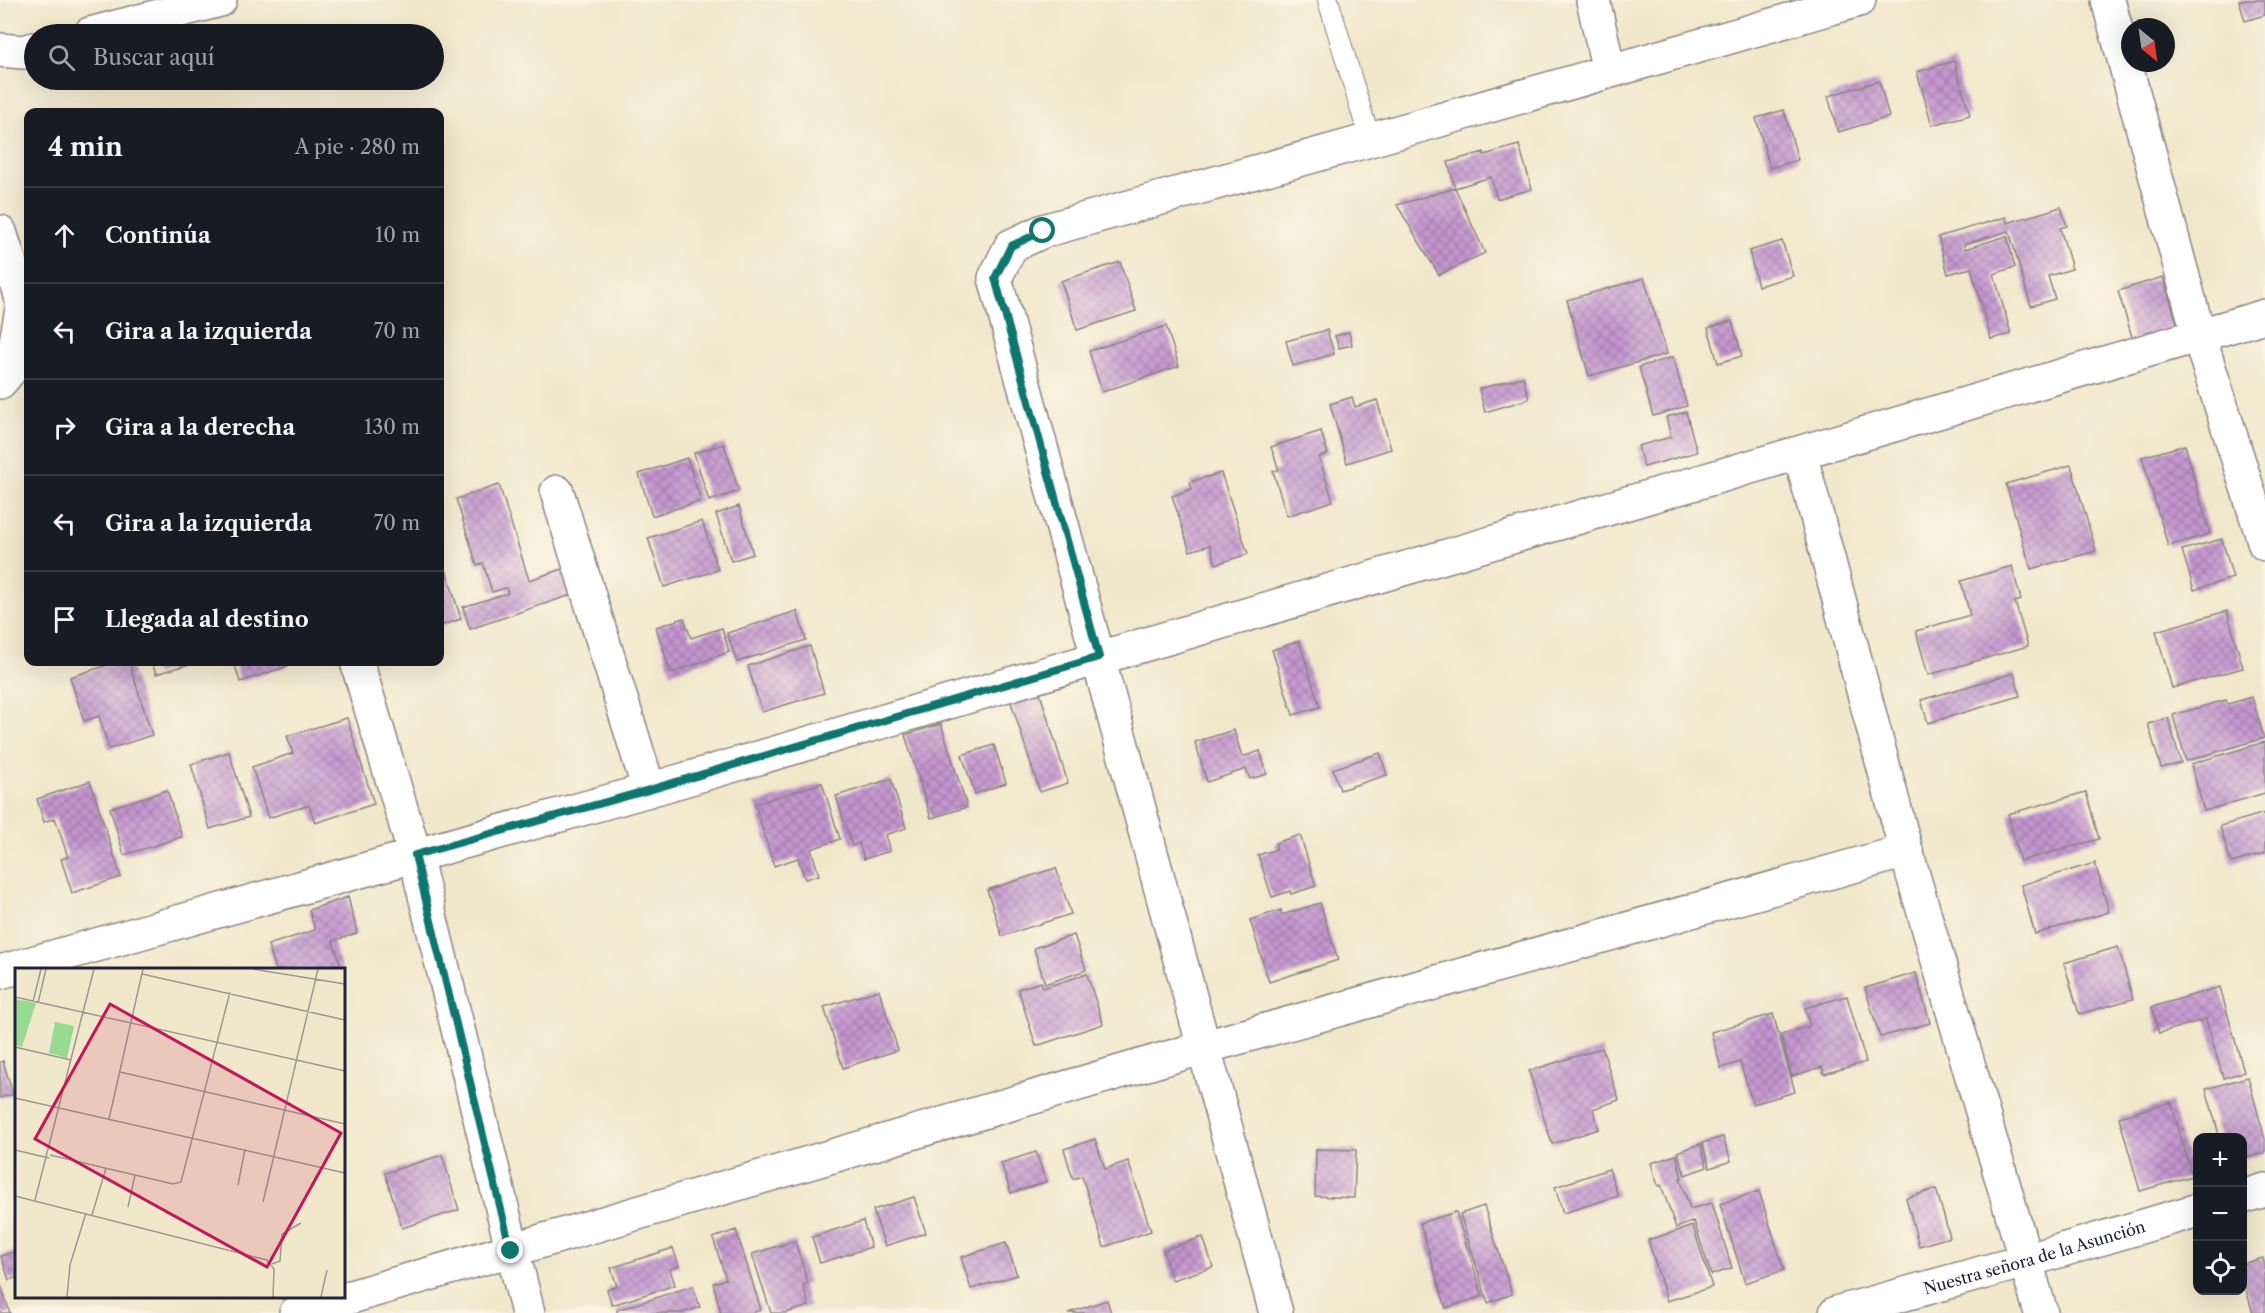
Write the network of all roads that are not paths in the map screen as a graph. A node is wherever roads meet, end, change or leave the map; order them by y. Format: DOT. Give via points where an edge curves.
graph roads {
  1 [pos="220,0"];
  2 [pos="1328,0"];
  3 [pos="1593,0"];
  4 [pos="1859,0"];
  5 [pos="2108,0"];
  6 [pos="128,24"];
  7 [pos="0,50"];
  8 [pos="24,52"];
  9 [pos="1609,71"];
  10 [pos="1370,140"];
  11 [pos="0,232"];
  12 [pos="2265,316"];
  13 [pos="2199,336"];
  14 [pos="0,382"];
  15 [pos="1800,453"];
  16 [pos="557,492"];
  17 [pos="2265,544"];
  18 [pos="1099,657"];
  19 [pos="358,666"];
  20 [pos="649,790"];
  21 [pos="1906,851"];
  22 [pos="415,855"];
  23 [pos="0,972"];
  24 [pos="1205,1047"];
  25 [pos="2265,1190"];
  26 [pos="2247,1195"];
  27 [pos="2193,1211"];
  28 [pos="511,1251"];
  29 [pos="2025,1261"];
  30 [pos="296,1313"];
  31 [pos="528,1313"];
  32 [pos="1276,1313"];
  33 [pos="1836,1313"];
  34 [pos="2041,1313"];
  1 -- 6 [label="street"];
  2 -- 10 [label="lane"];
  3 -- 9 [label="street"];
  4 -- 9 [label="street"];
  5 -- 13 [label="street"];
  7 -- 8 [label="street"];
  9 -- 10 [label="street"];
  10 -- 18 [label="street" via="1043,231 1011,246 995,278"];
  11 -- 14 [label="street" via="23,304 12,369"];
  12 -- 13 [label="street"];
  13 -- 15 [label="street"];
  13 -- 17 [label="street"];
  15 -- 18 [label="street"];
  15 -- 21 [label="street"];
  16 -- 20 [label="street"];
  18 -- 20 [label="street"];
  18 -- 24 [label="street"];
  19 -- 22 [label="street"];
  20 -- 22 [label="street"];
  21 -- 24 [label="street"];
  21 -- 29 [label="street"];
  22 -- 23 [label="street"];
  22 -- 28 [label="street"];
  24 -- 28 [label="street"];
  24 -- 32 [label="street"];
  25 -- 26 [label="street"];
  27 -- 29 [label="street, Nuestra señora de la Asunción"];
  28 -- 30 [label="street"];
  28 -- 31 [label="street"];
  29 -- 33 [label="street, Nuestra señora de la Asunción"];
  29 -- 34 [label="street"];
}
